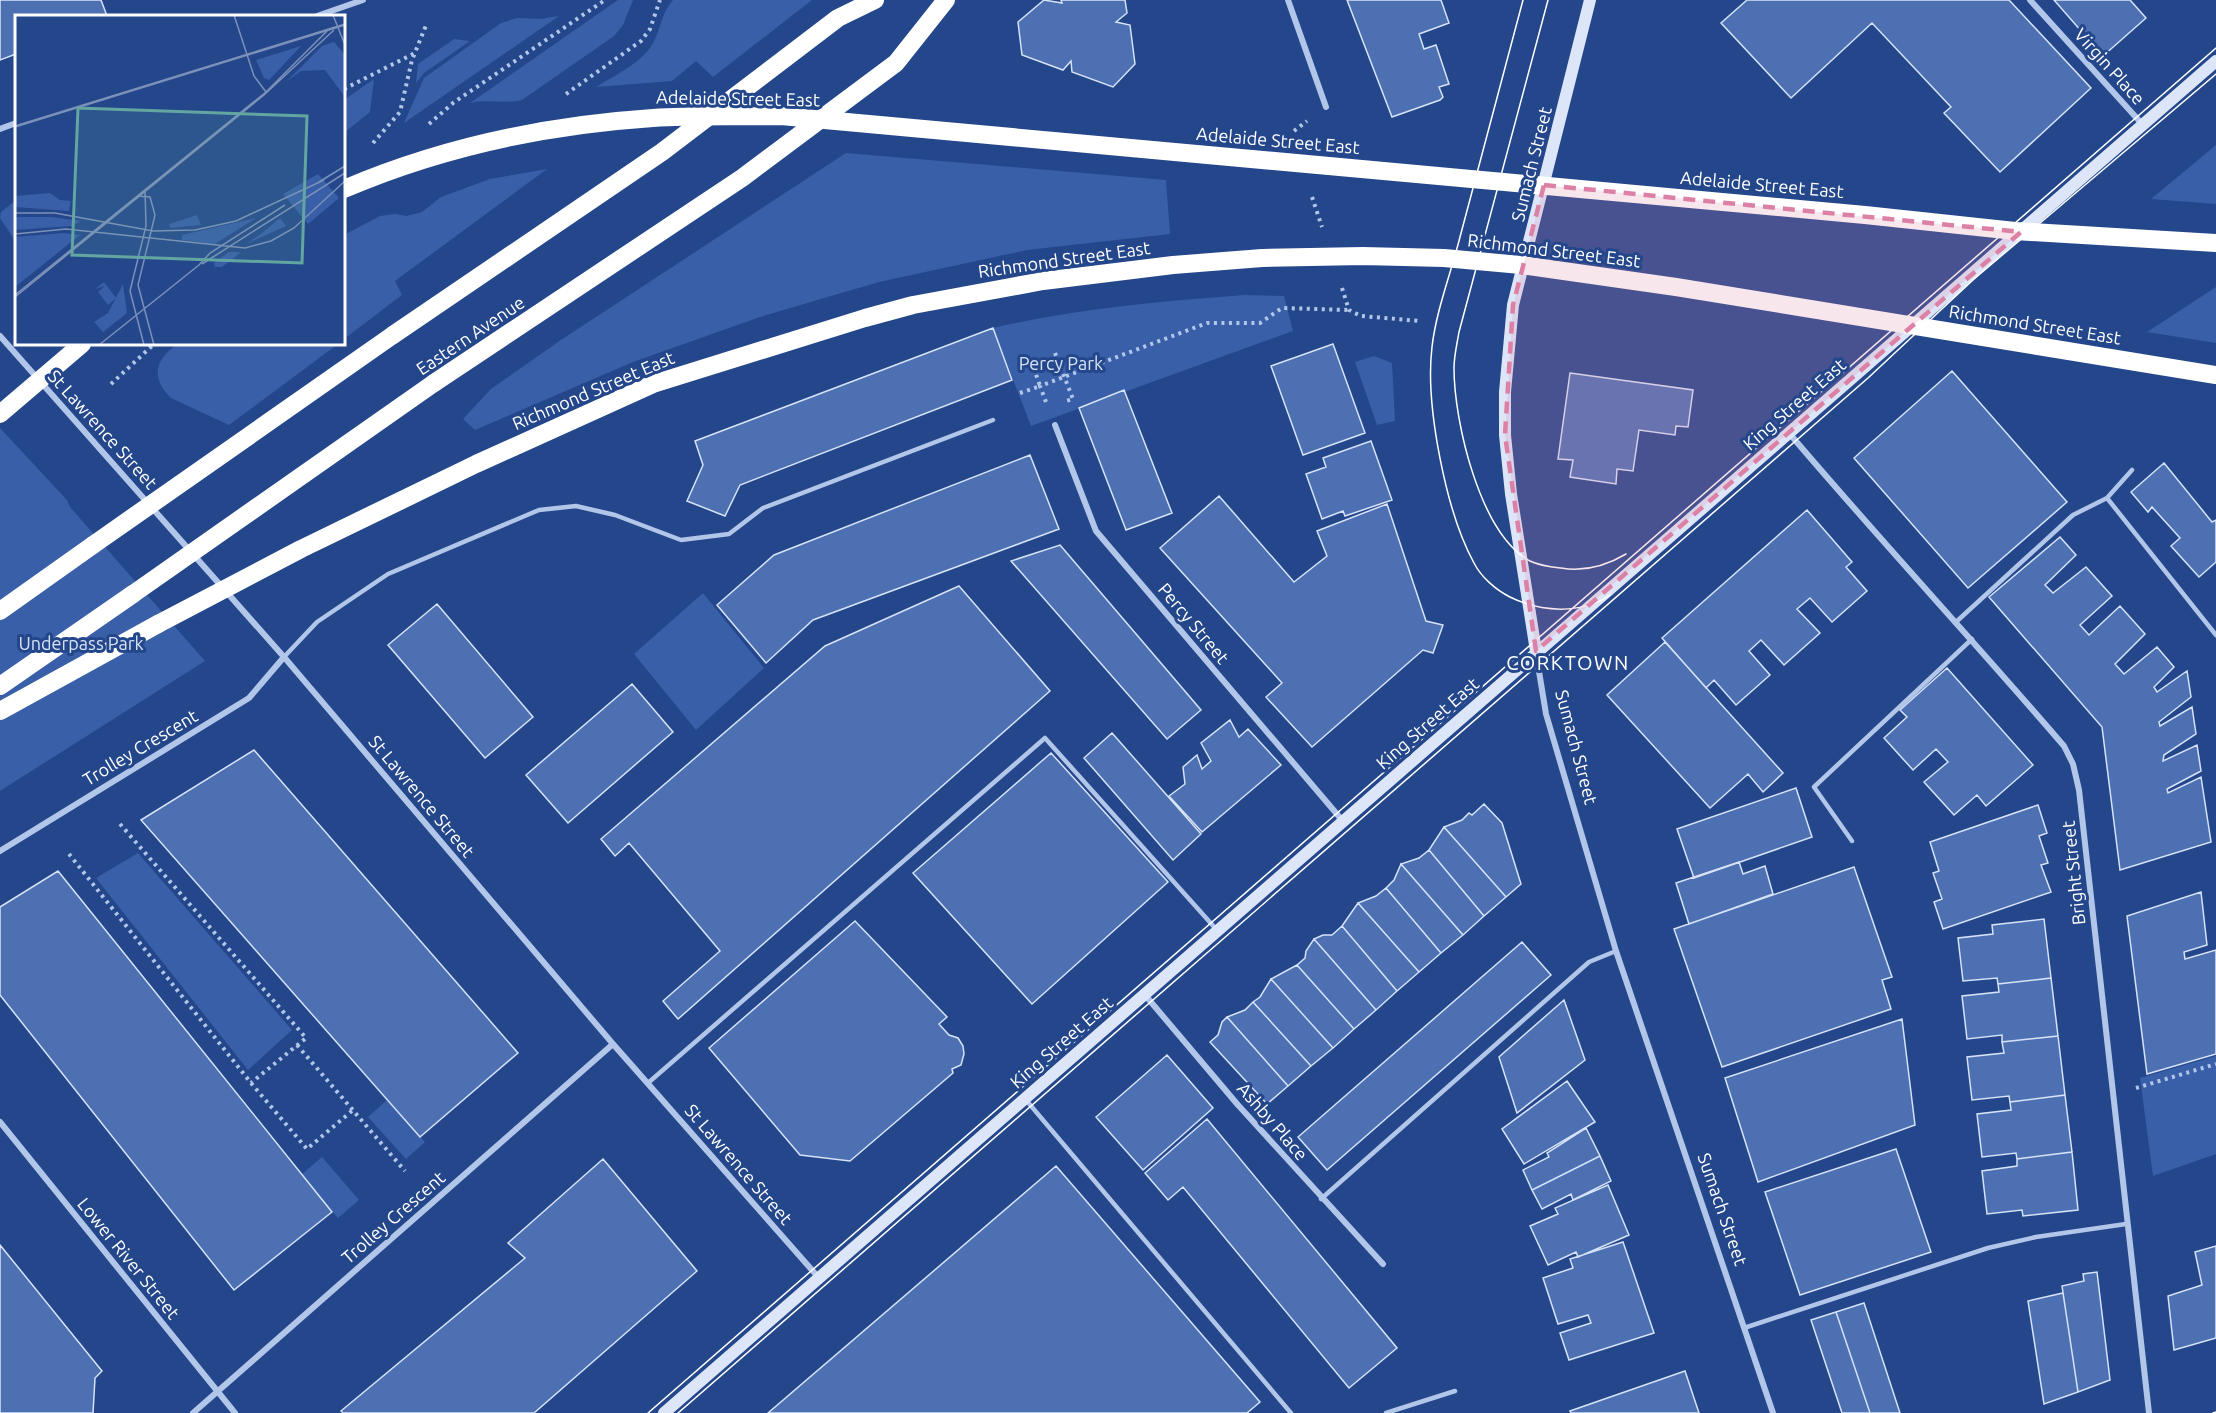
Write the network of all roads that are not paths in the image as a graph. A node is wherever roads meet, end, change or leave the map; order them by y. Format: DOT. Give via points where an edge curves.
graph roads {
  1 [pos="363,0"];
  2 [pos="875,0"];
  3 [pos="946,0"];
  4 [pos="1288,0"];
  5 [pos="1590,0"];
  6 [pos="2030,0"];
  7 [pos="320,15"];
  8 [pos="2216,61"];
  9 [pos="1326,107"];
  10 [pos="15,123"];
  11 [pos="2144,125"];
  12 [pos="0,129"];
  13 [pos="345,189"];
  14 [pos="2216,243"];
  15 [pos="0,336"];
  16 [pos="81,345"];
  17 [pos="2216,375"];
  18 [pos="0,414"];
  19 [pos="993,420"];
  20 [pos="1055,425"];
  21 [pos="1789,432"];
  22 [pos="2132,471"];
  23 [pos="2107,498"];
  24 [pos="0,611"];
  25 [pos="1956,622"];
  26 [pos="2216,635"];
  27 [pos="1972,639"];
  28 [pos="1536,651"];
  29 [pos="284,657"];
  30 [pos="0,686"];
  31 [pos="0,711"];
  32 [pos="1342,820"];
  33 [pos="1852,841"];
  34 [pos="0,851"];
  35 [pos="1216,930"];
  36 [pos="1616,951"];
  37 [pos="1144,994"];
  38 [pos="613,1044"];
  39 [pos="648,1083"];
  40 [pos="1024,1098"];
  41 [pos="0,1122"];
  42 [pos="1321,1199"];
  43 [pos="2126,1224"];
  44 [pos="1383,1264"];
  45 [pos="819,1278"];
  46 [pos="1744,1328"];
  47 [pos="218,1391"];
  48 [pos="1455,1391"];
  49 [pos="193,1413"];
  50 [pos="235,1413"];
  51 [pos="664,1413"];
  52 [pos="1291,1413"];
  53 [pos="1386,1413"];
  54 [pos="1773,1413"];
  55 [pos="2149,1413"];
  1 -- 7 [label="street"];
  2 -- 24 [label="highway, bridge" via="838,18 662,152"];
  3 -- 30 [label="highway, Eastern Avenue, bridge" via="896,63 742,178 434,383"];
  4 -- 9 [label="street"];
  5 -- 28 [label="main road, Sumach Street" via="1513,305 1505,392 1510,486"];
  6 -- 11 [label="street, Virgin Place"];
  8 -- 11 [label="main road, King Street East"];
  10 -- 12 [label="street"];
  11 -- 21 [label="main road, King Street East"];
  13 -- 14 [label="highway, Adelaide Street East, bridge" via="390,169 468,146 554,129 654,118 781,116 2015,231"];
  15 -- 29 [label="street, St Lawrence Street"];
  16 -- 18 [label="highway, bridge"];
  17 -- 31 [label="highway, Richmond Street East, bridge" via="1676,287 1444,258 1262,258 1043,281 913,305 653,384 301,549"];
  19 -- 29 [label="lane" via="764,508 729,534 681,540 615,515 576,506 539,510 388,574 317,622"];
  20 -- 32 [label="street, Percy Street" via="1096,531"];
  21 -- 25 [label="street, Bright Street"];
  21 -- 28 [label="main road, King Street East"];
  22 -- 23 [label="lane"];
  23 -- 25 [label="lane" via="2073,515"];
  23 -- 26 [label="lane"];
  25 -- 27 [label="street, Bright Street"];
  27 -- 33 [label="lane" via="1814,787"];
  27 -- 43 [label="street, Bright Street" via="2064,747 2073,764"];
  28 -- 32 [label="main road, King Street East"];
  28 -- 36 [label="street, Sumach Street" via="1546,714"];
  29 -- 34 [label="street, Trolley Crescent" via="249,698"];
  29 -- 38 [label="street, St Lawrence Street"];
  32 -- 35 [label="main road, King Street East"];
  35 -- 37 [label="main road, King Street East"];
  35 -- 39 [label="lane" via="1045,738"];
  36 -- 42 [label="lane" via="1589,962"];
  36 -- 46 [label="street, Sumach Street"];
  37 -- 40 [label="main road, King Street East"];
  37 -- 42 [label="street, Ashby Place"];
  38 -- 39 [label="street, St Lawrence Street"];
  38 -- 47 [label="street, Trolley Crescent"];
  39 -- 45 [label="street, St Lawrence Street"];
  40 -- 45 [label="main road, King Street East"];
  40 -- 52 [label="lane"];
  41 -- 47 [label="street, Lower River Street"];
  42 -- 44 [label="street, Ashby Place"];
  43 -- 46 [label="lane" via="1988,1248"];
  43 -- 55 [label="street, Bright Street"];
  45 -- 51 [label="main road, King Street East"];
  46 -- 54 [label="street, Sumach Street"];
  47 -- 49 [label="street, Trolley Crescent"];
  47 -- 50 [label="street, Lower River Street"];
  48 -- 53 [label="lane"];
}
